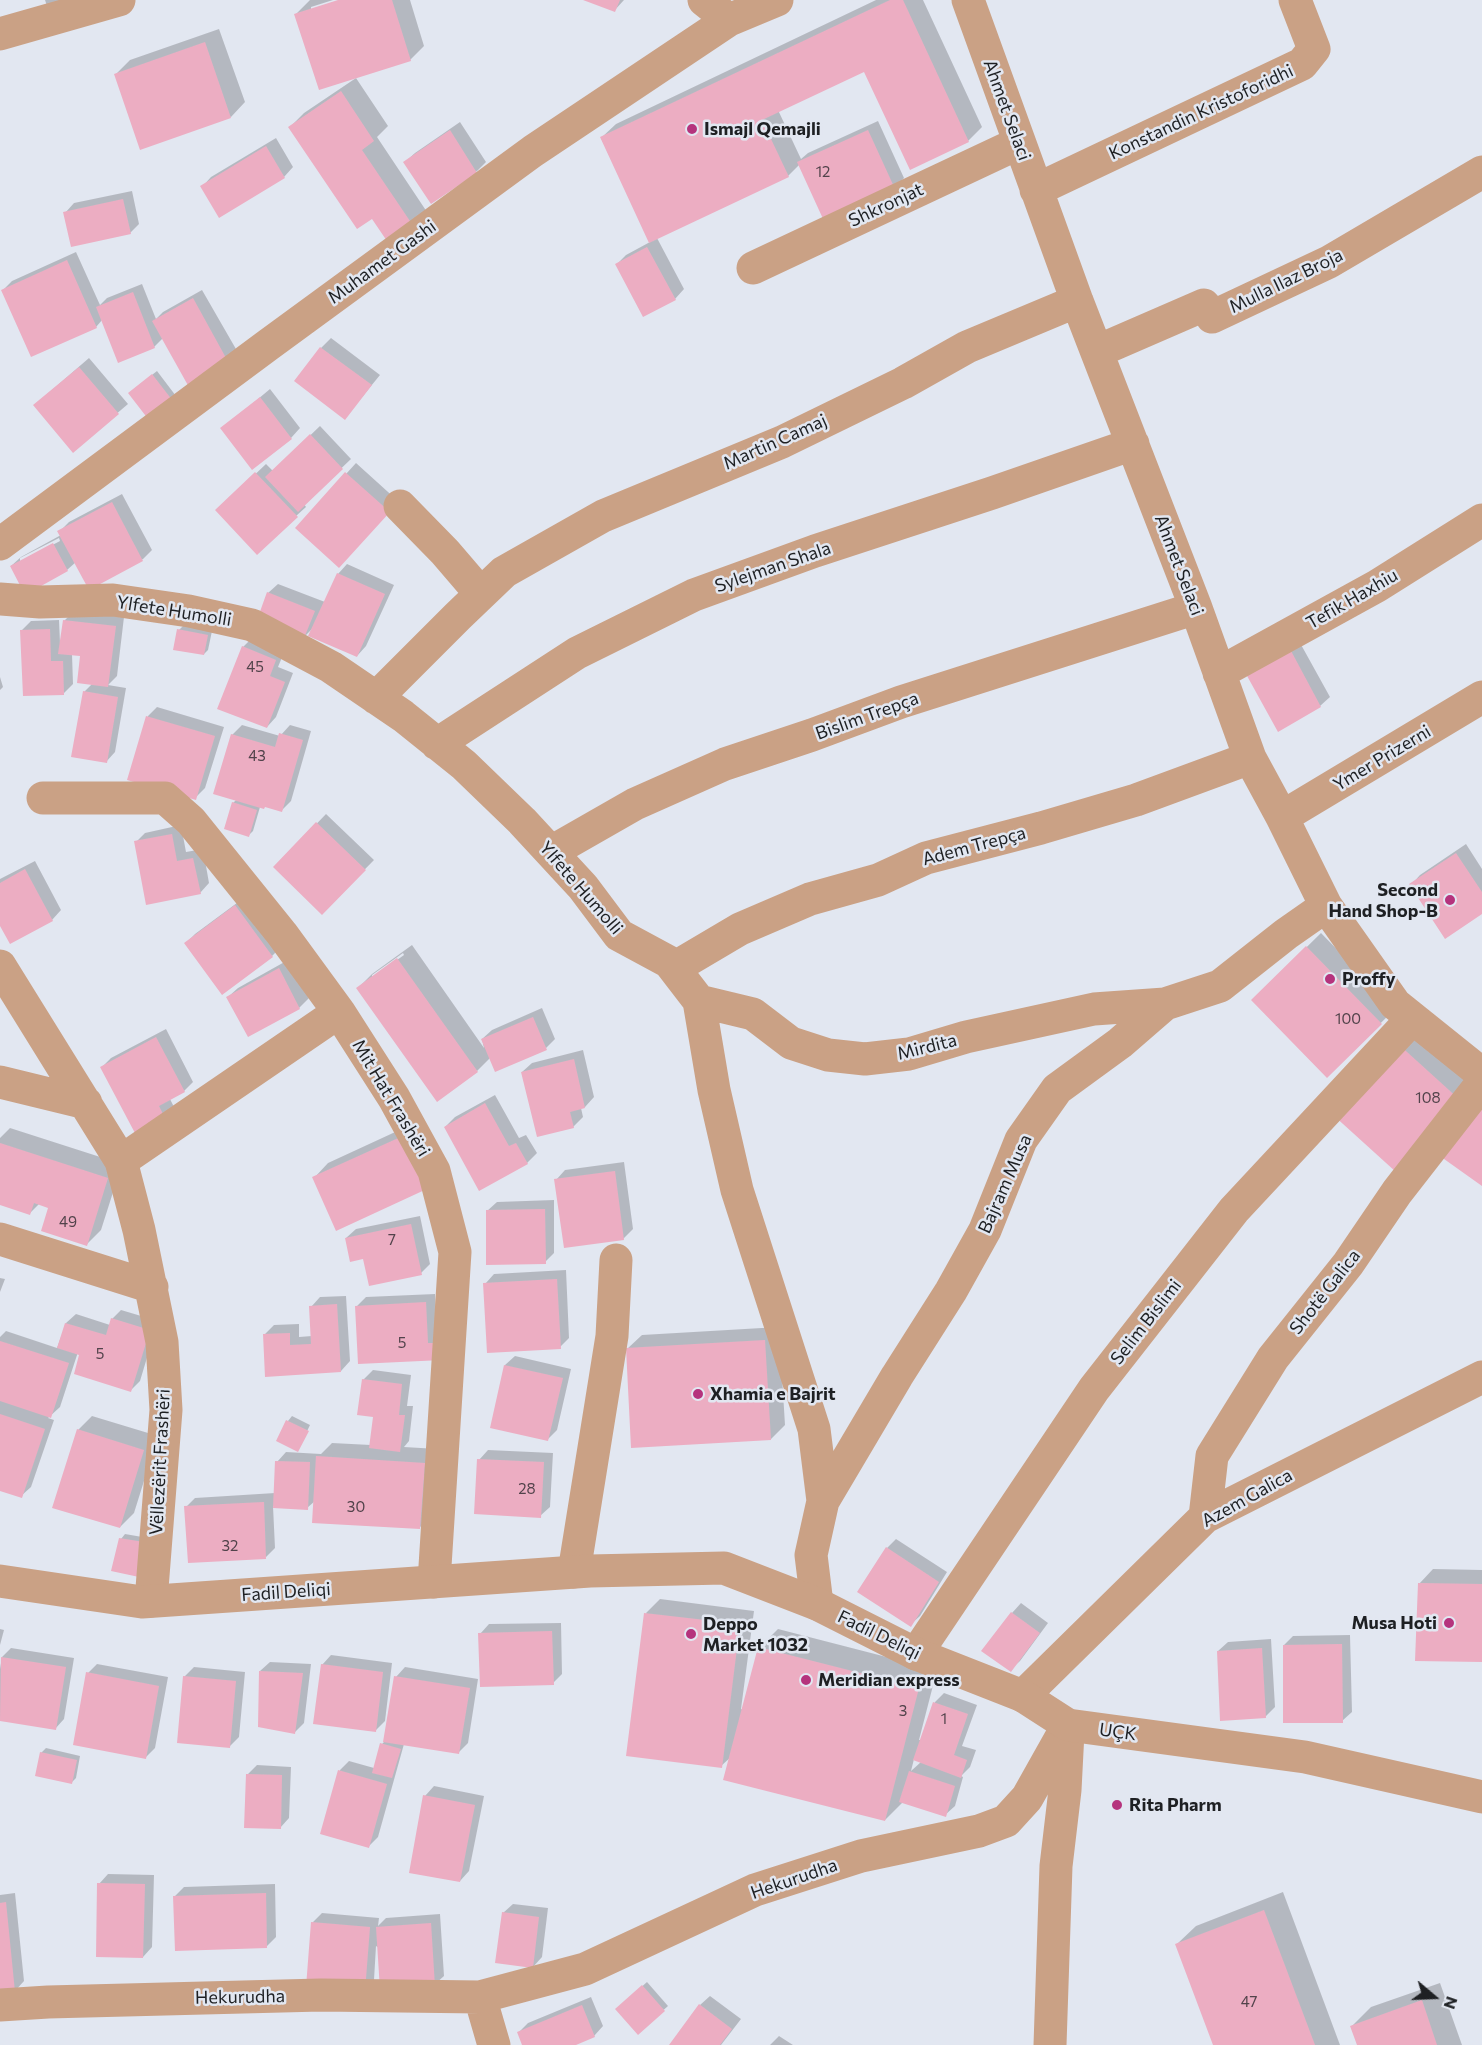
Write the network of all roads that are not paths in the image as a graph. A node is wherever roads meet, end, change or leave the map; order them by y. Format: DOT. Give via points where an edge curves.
graph roads {
  1 [pos="119,0"];
  2 [pos="704,0"];
  3 [pos="777,0"];
  4 [pos="968,0"];
  5 [pos="1295,0"];
  6 [pos="729,20"];
  7 [pos="0,34"];
  8 [pos="1019,143"];
  9 [pos="1479,183"];
  10 [pos="1036,190"];
  11 [pos="753,267"];
  12 [pos="1077,302"];
  13 [pos="1098,351"];
  14 [pos="1133,444"];
  15 [pos="400,506"];
  16 [pos="1482,520"];
  17 [pos="0,544"];
  18 [pos="481,594"];
  19 [pos="0,599"];
  20 [pos="1196,608"];
  21 [pos="1219,673"];
  22 [pos="1482,697"];
  23 [pos="376,698"];
  24 [pos="437,744"];
  25 [pos="1250,758"];
  26 [pos="43,798"];
  27 [pos="1282,817"];
  28 [pos="551,852"];
  29 [pos="1326,906"];
  30 [pos="0,966"];
  31 [pos="674,968"];
  32 [pos="699,1001"];
  33 [pos="1165,1004"];
  34 [pos="339,1012"];
  35 [pos="1412,1019"];
  36 [pos="1482,1074"];
  37 [pos="0,1082"];
  38 [pos="1482,1083"];
  39 [pos="86,1103"];
  40 [pos="121,1161"];
  41 [pos="0,1239"];
  42 [pos="616,1260"];
  43 [pos="152,1287"];
  44 [pos="1482,1377"];
  45 [pos="824,1502"];
  46 [pos="1205,1517"];
  47 [pos="574,1572"];
  48 [pos="0,1581"];
  49 [pos="434,1582"];
  50 [pos="151,1602"];
  51 [pos="817,1604"];
  52 [pos="916,1654"];
  53 [pos="1023,1696"];
  54 [pos="1068,1725"];
  55 [pos="1482,1797"];
  56 [pos="480,1997"];
  57 [pos="0,2005"];
  58 [pos="494,2045"];
  59 [pos="1050,2045"];
  1 -- 7 [label="street"];
  2 -- 6 [label="street"];
  3 -- 6 [label="street, Muhamet Gashi"];
  4 -- 8 [label="street, Ahmet Selaci"];
  5 -- 10 [label="street, Konstandin Kristoforidhi" via="1314,49 1302,64"];
  6 -- 17 [label="street, Muhamet Gashi" via="533,151"];
  8 -- 10 [label="street, Ahmet Selaci"];
  8 -- 11 [label="street, Shkronjat"];
  9 -- 13 [label="street, Mulla Ilaz Broja" via="1329,262 1212,317 1204,305"];
  10 -- 12 [label="street, Ahmet Selaci"];
  12 -- 13 [label="street, Ahmet Selaci"];
  12 -- 18 [label="street, Martin Camaj" via="967,347 782,442 603,516 504,572"];
  13 -- 14 [label="street, Ahmet Selaci"];
  14 -- 20 [label="street, Ahmet Selaci"];
  14 -- 24 [label="street, Sylejman Shala" via="694,595 578,653"];
  15 -- 18 [label="street"];
  16 -- 21 [label="street, Tefik Haxhiu" via="1377,586"];
  18 -- 23 [label="street, Martin Camaj"];
  19 -- 23 [label="street, Ylfete Humolli" via="113,600 252,625 331,667"];
  20 -- 21 [label="street, Ahmet Selaci"];
  20 -- 28 [label="street, Bislim Trepça" via="901,702 725,764 635,804"];
  21 -- 25 [label="street, Ahmet Selaci"];
  22 -- 27 [label="street, Ymer Prizerni"];
  23 -- 24 [label="street, Ylfete Humolli"];
  24 -- 28 [label="street, Ylfete Humolli" via="464,765"];
  25 -- 27 [label="street, Ahmet Selaci"];
  25 -- 31 [label="street, Adem Trepça" via="1136,800 926,858 878,880 810,899 740,929"];
  26 -- 34 [label="street, Mit Hat Frashëri" via="165,798 191,821"];
  27 -- 29 [label="street, Ahmet Selaci"];
  28 -- 31 [label="street, Ylfete Humolli" via="619,934"];
  29 -- 33 [label="street, Bajram Musa" via="1220,986"];
  29 -- 35 [label="street, Ahmet Selaci" via="1395,1004"];
  30 -- 39 [label="street, Vëllezërit Frashëri"];
  31 -- 32 [label="street, Ylfete Humolli"];
  32 -- 33 [label="street, Mirdita" via="753,1014 791,1043 828,1055 865,1059 909,1054 966,1037 1094,1009"];
  32 -- 45 [label="street, Ylfete Humolli" via="737,1190 814,1429"];
  33 -- 45 [label="street, Bajram Musa" via="1057,1089 1021,1140 969,1260"];
  34 -- 40 [label="street"];
  34 -- 49 [label="street, Mit Hat Frashëri" via="394,1098 434,1171 455,1252"];
  35 -- 36 [label="street, Ahmet Selaci"];
  35 -- 52 [label="street, Selim Bislimi" via="1226,1220 1094,1389"];
  37 -- 39 [label="street"];
  38 -- 46 [label="street, Shotë Galica" via="1273,1358 1212,1456"];
  39 -- 40 [label="street, Vëllezërit Frashëri"];
  40 -- 43 [label="street, Vëllezërit Frashëri"];
  41 -- 43 [label="street"];
  42 -- 47 [label="street" via="612,1336"];
  43 -- 50 [label="street, Vëllezërit Frashëri" via="162,1342 166,1410"];
  44 -- 46 [label="street, Azem Galica"];
  45 -- 51 [label="street, Ylfete Humolli" via="811,1555"];
  46 -- 53 [label="street, Azem Galica"];
  47 -- 49 [label="street, Fadil Deliqi"];
  47 -- 51 [label="street, Fadil Deliqi" via="724,1568"];
  48 -- 50 [label="street, Fadil Deliqi"];
  49 -- 50 [label="street, Fadil Deliqi"];
  51 -- 52 [label="street, Fadil Deliqi"];
  52 -- 53 [label="street, Fadil Deliqi"];
  53 -- 54 [label="street, Fadil Deliqi"];
  54 -- 55 [label="street, UÇK" via="1305,1757"];
  54 -- 56 [label="street, Hekurudha" via="1027,1797 1006,1821 979,1831 861,1856 755,1890 585,1969"];
  54 -- 59 [label="street" via="1056,1866"];
  56 -- 57 [label="street, Hekurudha" via="309,1996"];
  56 -- 58 [label="street"];
}
